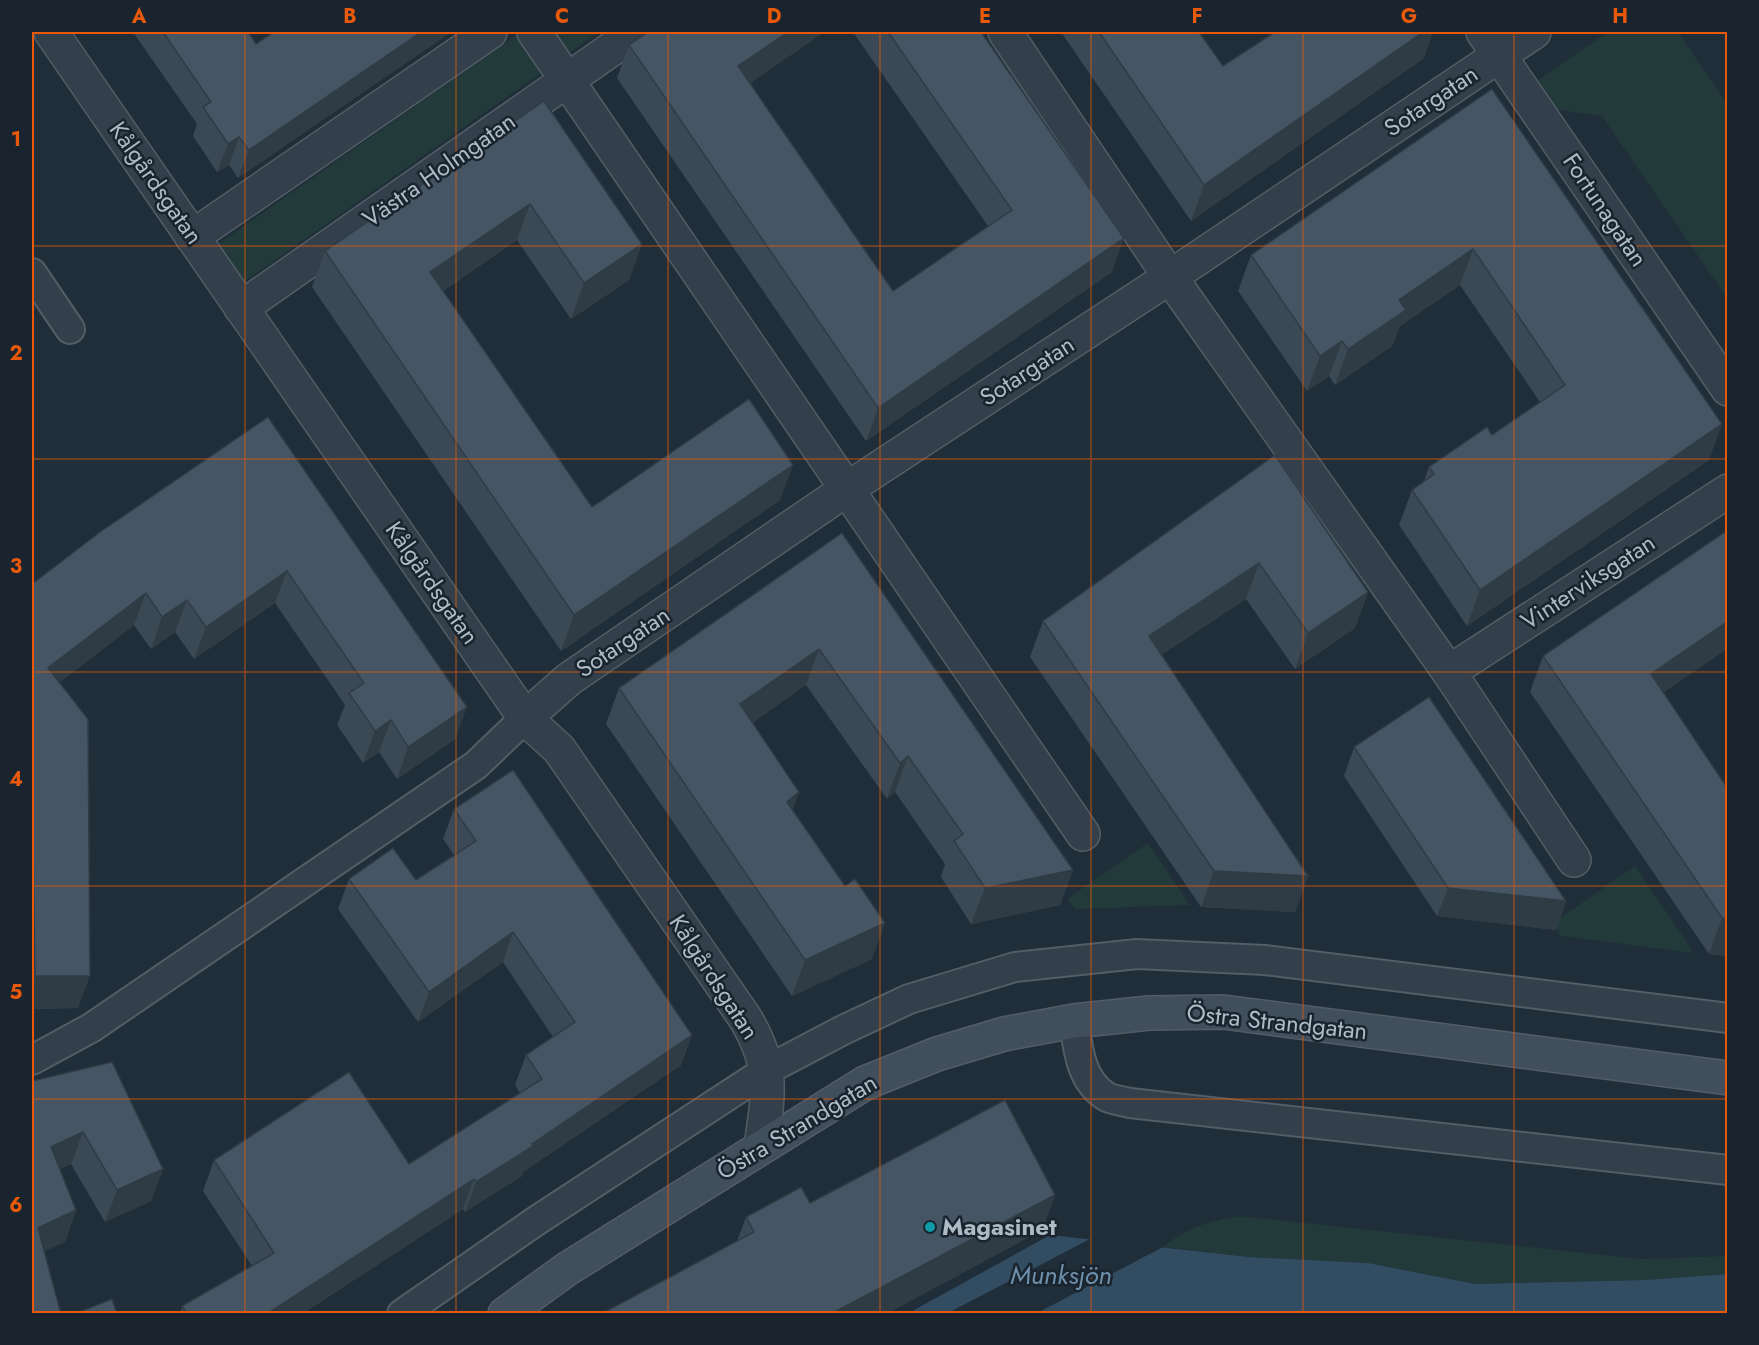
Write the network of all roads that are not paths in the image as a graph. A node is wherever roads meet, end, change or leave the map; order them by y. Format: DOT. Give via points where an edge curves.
graph roads {
  1 [pos="490,32"];
  2 [pos="534,32"];
  3 [pos="636,32"];
  4 [pos="1005,32"];
  5 [pos="1534,32"];
  6 [pos="46,40"];
  7 [pos="1491,43"];
  8 [pos="568,81"];
  9 [pos="192,237"];
  10 [pos="32,273"];
  11 [pos="1170,277"];
  12 [pos="241,308"];
  13 [pos="70,328"];
  14 [pos="1728,389"];
  15 [pos="847,489"];
  16 [pos="1728,491"];
  17 [pos="1449,672"];
  18 [pos="525,718"];
  19 [pos="1083,834"];
  20 [pos="1574,861"];
  21 [pos="1728,1018"];
  22 [pos="1074,1021"];
  23 [pos="32,1060"];
  24 [pos="767,1070"];
  25 [pos="1728,1078"];
  26 [pos="761,1146"];
  27 [pos="1728,1170"];
  28 [pos="402,1314"];
  29 [pos="506,1314"];
  1 -- 9 [label="street"];
  2 -- 8 [label="street"];
  3 -- 8 [label="street, Västra Holmgatan"];
  4 -- 11 [label="street"];
  5 -- 7 [label="street, Sotargatan"];
  6 -- 9 [label="street, Kålgårdsgatan"];
  7 -- 11 [label="street, Sotargatan"];
  7 -- 14 [label="street, Fortunagatan"];
  8 -- 12 [label="street, Västra Holmgatan"];
  8 -- 15 [label="street"];
  9 -- 12 [label="street, Kålgårdsgatan"];
  10 -- 13 [label="lane"];
  11 -- 15 [label="street, Sotargatan"];
  11 -- 17 [label="street"];
  12 -- 18 [label="street, Kålgårdsgatan"];
  15 -- 18 [label="street, Sotargatan" via="569,679"];
  15 -- 19 [label="street"];
  16 -- 17 [label="street, Vinterviksgatan"];
  17 -- 20 [label="street"];
  18 -- 23 [label="lane" via="476,765 91,1028"];
  18 -- 24 [label="street, Kålgårdsgatan" via="559,749 745,1018 756,1036"];
  21 -- 24 [label="lane" via="1265,960 1137,954 1016,967 909,999"];
  22 -- 25 [label="main road, Östra Strandgatan" via="1149,1012 1223,1012"];
  22 -- 26 [label="main road, Östra Strandgatan" via="1004,1034 937,1054 865,1083"];
  22 -- 27 [label="lane" via="1080,1063 1090,1081 1107,1097 1130,1103"];
  24 -- 26 [label="street, Kålgårdsgatan" via="768,1100"];
  24 -- 28 [label="lane"];
  26 -- 29 [label="main road, Östra Strandgatan" via="567,1269"];
}
